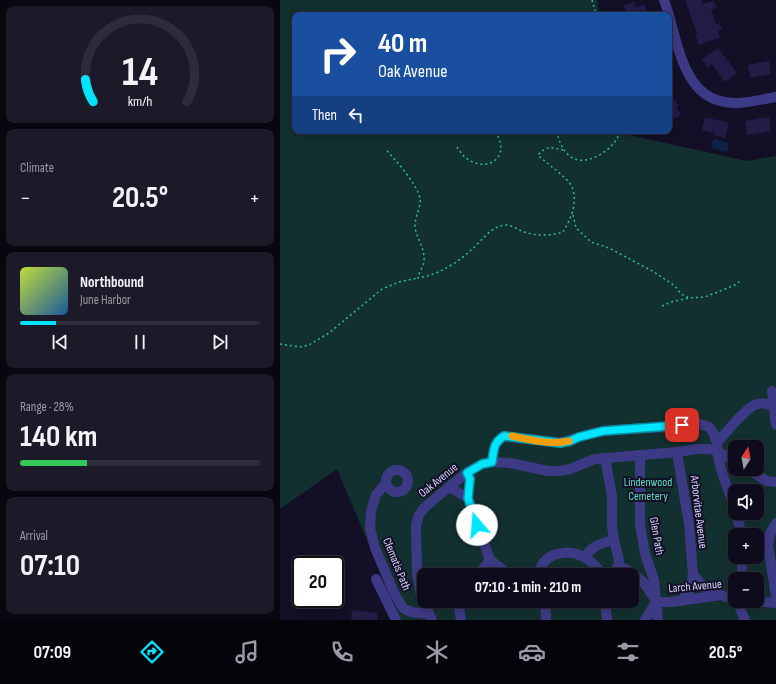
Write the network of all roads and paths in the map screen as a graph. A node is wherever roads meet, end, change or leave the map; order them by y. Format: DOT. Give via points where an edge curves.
graph roads {
  1 [pos="592,0"];
  2 [pos="664,0"];
  3 [pos="595,12"];
  4 [pos="668,12"];
  5 [pos="672,25"];
  6 [pos="776,97"];
  7 [pos="497,134"];
  8 [pos="558,134"];
  9 [pos="618,134"];
  10 [pos="457,147"];
  11 [pos="563,150"];
  12 [pos="387,151"];
  13 [pos="572,213"];
  14 [pos="418,278"];
  15 [pos="740,281"];
  16 [pos="689,298"];
  17 [pos="662,306"];
  18 [pos="280,344"];
  19 [pos="772,391"];
  20 [pos="773,406"];
  21 [pos="776,425"];
  22 [pos="717,447"];
  23 [pos="677,452"];
  24 [pos="640,455"];
  25 [pos="728,456"];
  26 [pos="604,458"];
  27 [pos="492,462"];
  28 [pos="467,473"];
  29 [pos="759,476"];
  30 [pos="776,482"];
  31 [pos="386,483"];
  32 [pos="449,487"];
  33 [pos="728,489"];
  34 [pos="468,498"];
  35 [pos="776,523"];
  36 [pos="614,540"];
  37 [pos="585,557"];
  38 [pos="490,560"];
  39 [pos="618,566"];
  40 [pos="484,568"];
  41 [pos="501,568"];
  42 [pos="541,568"];
  43 [pos="596,568"];
  44 [pos="693,574"];
  45 [pos="376,579"];
  46 [pos="717,596"];
  47 [pos="728,596"];
  48 [pos="776,596"];
  49 [pos="682,601"];
  50 [pos="656,602"];
  51 [pos="764,602"];
  52 [pos="776,603"];
  53 [pos="459,608"];
  54 [pos="545,608"];
  55 [pos="606,608"];
  56 [pos="740,608"];
  57 [pos="430,617"];
  58 [pos="396,620"];
  59 [pos="461,620"];
  60 [pos="546,620"];
  61 [pos="607,620"];
  62 [pos="645,620"];
  63 [pos="658,620"];
  64 [pos="745,620"];
  1 -- 3 [label="path"];
  2 -- 4 [label="street"];
  5 -- 6 [label="street" via="688,74 702,91 715,99 730,103"];
  7 -- 10 [label="path" via="500,138 500,155 496,161 477,164 468,160"];
  8 -- 11 [label="path"];
  9 -- 11 [label="path" via="612,145 593,158 578,160"];
  11 -- 13 [label="path" via="551,147 538,155 571,186 574,193"];
  12 -- 14 [label="path" via="407,173 419,195 415,226 425,260"];
  13 -- 14 [label="path" via="563,232 555,235 533,234 504,225 492,230 458,260"];
  13 -- 16 [label="path" via="576,228 591,242 609,248 654,272"];
  14 -- 18 [label="path" via="382,289 329,333 309,345 300,347"];
  15 -- 16 [label="path" via="735,286 705,297"];
  16 -- 17 [label="path"];
  19 -- 20 [label="street"];
  20 -- 21 [label="street"];
  20 -- 22 [label="street" via="757,404 748,409"];
  22 -- 23 [label="street, Oak Avenue"];
  22 -- 25 [label="street"];
  22 -- 27 [label="street" via="709,427 697,423 600,432 560,443 504,436 494,446"];
  22 -- 33 [label="street"];
  23 -- 24 [label="street, Oak Avenue"];
  23 -- 44 [label="street, Arborvitae Avenue" via="689,524"];
  24 -- 26 [label="street, Oak Avenue"];
  24 -- 50 [label="street, Glen Path" via="640,524 645,554 654,580"];
  26 -- 27 [label="street, Oak Avenue" via="559,471"];
  26 -- 36 [label="street" via="612,496"];
  27 -- 28 [label="street, Oak Avenue" via="482,464"];
  28 -- 32 [label="street, Oak Avenue"];
  28 -- 34 [label="street" via="470,479"];
  29 -- 30 [label="street"];
  31 -- 57 [label="street, Clematis Path" via="376,495 371,512 370,528 375,548 395,596 403,608"];
  32 -- 34 [label="street"];
  32 -- 57 [label="street, Oak Avenue" via="424,508 418,515 416,525 416,574 421,596"];
  34 -- 38 [label="street"];
  35 -- 48 [label="street" via="768,545"];
  36 -- 37 [label="street" via="595,546"];
  36 -- 39 [label="street"];
  37 -- 42 [label="street" via="561,553 549,556"];
  37 -- 43 [label="street"];
  38 -- 40 [label="street"];
  38 -- 41 [label="street"];
  39 -- 50 [label="street" via="631,571 643,581"];
  44 -- 46 [label="street" via="704,587"];
  44 -- 49 [label="street, Arborvitae Avenue" via="691,586"];
  45 -- 58 [label="street"];
  46 -- 47 [label="street, Larch Avenue"];
  46 -- 49 [label="street, Larch Avenue"];
  49 -- 50 [label="street, Larch Avenue"];
  50 -- 62 [label="street"];
  50 -- 63 [label="street, Glen Path"];
  51 -- 52 [label="street"];
  53 -- 59 [label="street"];
  54 -- 60 [label="street"];
  55 -- 61 [label="street"];
  56 -- 64 [label="street"];
}
